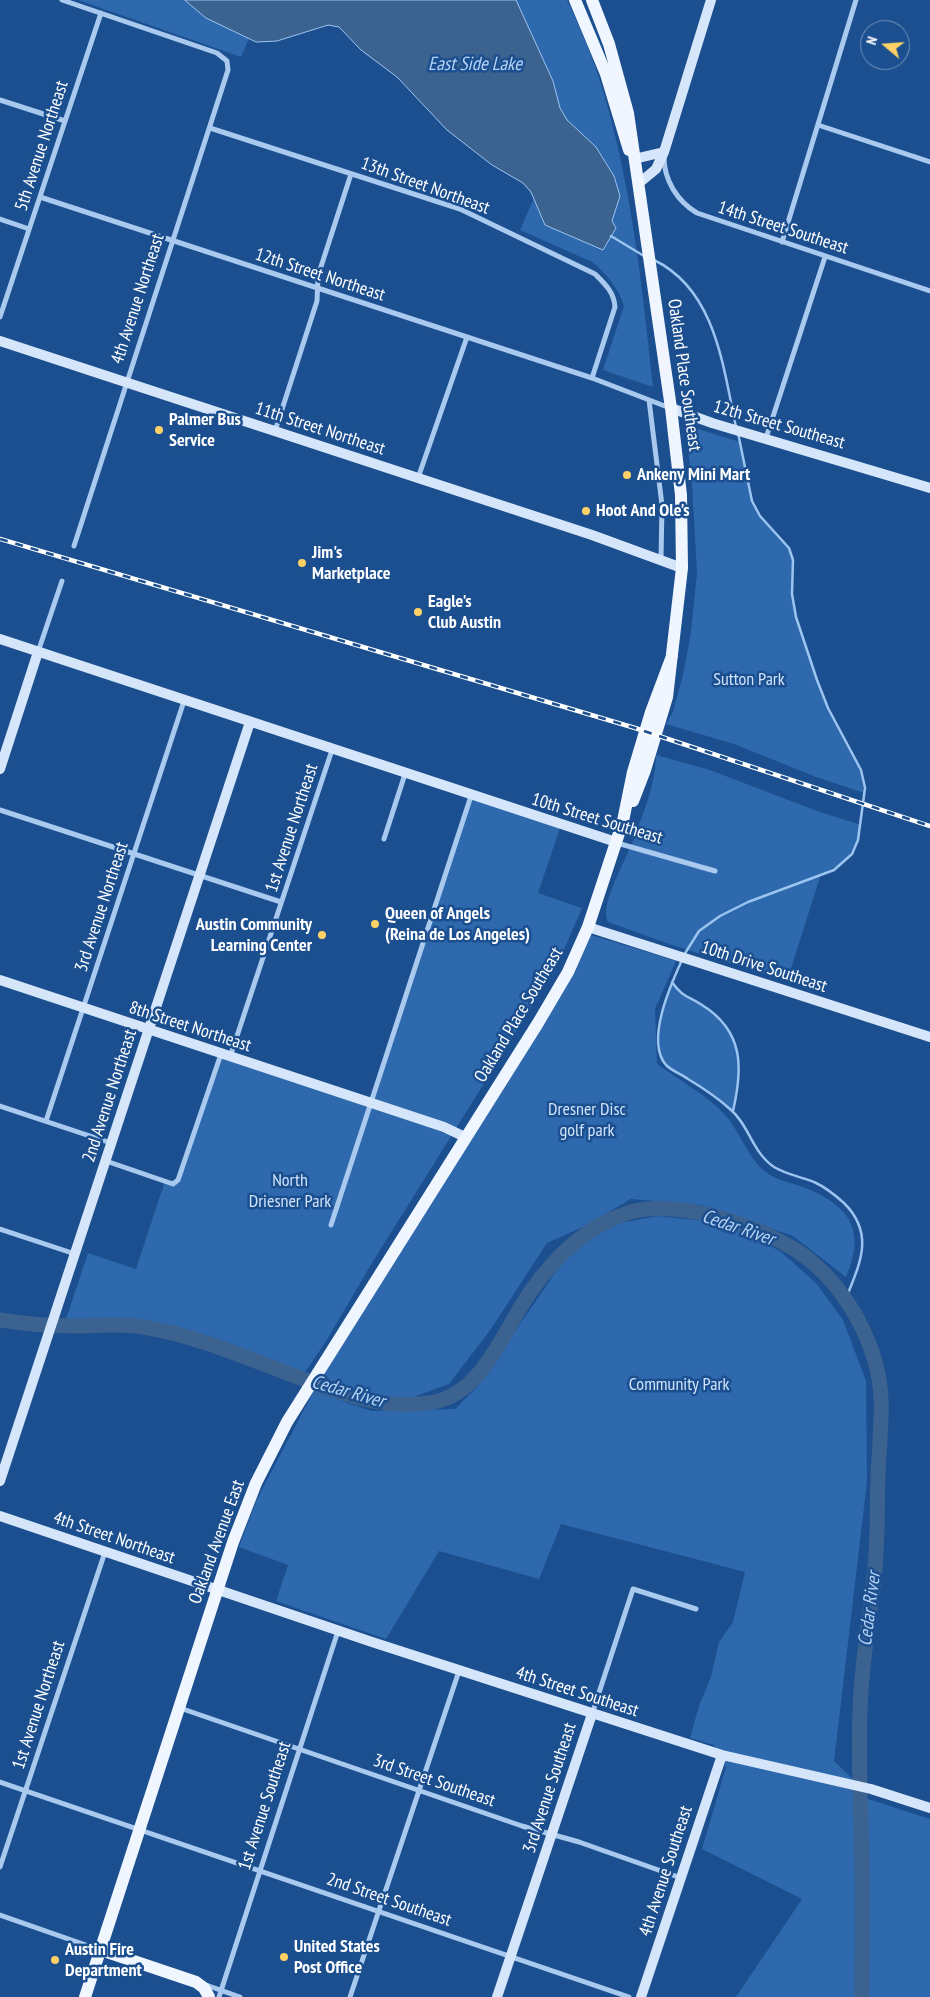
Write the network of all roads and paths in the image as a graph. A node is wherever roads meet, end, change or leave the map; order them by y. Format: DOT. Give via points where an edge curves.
graph roads {
  1 [pos="62,0"];
  2 [pos="575,0"];
  3 [pos="592,0"];
  4 [pos="711,0"];
  5 [pos="856,0"];
  6 [pos="101,13"];
  7 [pos="0,100"];
  8 [pos="65,122"];
  9 [pos="818,125"];
  10 [pos="210,128"];
  11 [pos="664,152"];
  12 [pos="634,160"];
  13 [pos="930,160"];
  14 [pos="351,174"];
  15 [pos="638,184"];
  16 [pos="40,197"];
  17 [pos="0,219"];
  18 [pos="29,229"];
  19 [pos="173,241"];
  20 [pos="782,242"];
  21 [pos="824,257"];
  22 [pos="318,288"];
  23 [pos="930,291"];
  24 [pos="0,317"];
  25 [pos="467,337"];
  26 [pos="0,341"];
  27 [pos="592,378"];
  28 [pos="128,383"];
  29 [pos="649,400"];
  30 [pos="672,408"];
  31 [pos="274,431"];
  32 [pos="766,438"];
  33 [pos="418,478"];
  34 [pos="930,488"];
  35 [pos="74,546"];
  36 [pos="661,560"];
  37 [pos="682,568"];
  38 [pos="62,581"];
  39 [pos="0,639"];
  40 [pos="38,652"];
  41 [pos="184,701"];
  42 [pos="250,722"];
  43 [pos="332,750"];
  44 [pos="0,769"];
  45 [pos="405,774"];
  46 [pos="471,796"];
  47 [pos="0,810"];
  48 [pos="384,839"];
  49 [pos="616,842"];
  50 [pos="133,854"];
  51 [pos="715,872"];
  52 [pos="200,876"];
  53 [pos="281,902"];
  54 [pos="588,927"];
  55 [pos="0,980"];
  56 [pos="84,1009"];
  57 [pos="149,1031"];
  58 [pos="930,1037"];
  59 [pos="226,1056"];
  60 [pos="370,1104"];
  61 [pos="0,1106"];
  62 [pos="46,1121"];
  63 [pos="465,1137"];
  64 [pos="111,1143"];
  65 [pos="106,1161"];
  66 [pos="331,1225"];
  67 [pos="0,1229"];
  68 [pos="75,1254"];
  69 [pos="0,1481"];
  70 [pos="0,1516"];
  71 [pos="104,1552"];
  72 [pos="218,1591"];
  73 [pos="696,1609"];
  74 [pos="338,1631"];
  75 [pos="459,1671"];
  76 [pos="180,1708"];
  77 [pos="592,1714"];
  78 [pos="298,1748"];
  79 [pos="722,1755"];
  80 [pos="0,1782"];
  81 [pos="25,1790"];
  82 [pos="419,1790"];
  83 [pos="930,1808"];
  84 [pos="140,1830"];
  85 [pos="552,1834"];
  86 [pos="0,1867"];
  87 [pos="258,1870"];
  88 [pos="681,1878"];
  89 [pos="378,1911"];
  90 [pos="0,1914"];
  91 [pos="100,1950"];
  92 [pos="511,1956"];
  93 [pos="214,1994"];
  94 [pos="85,1997"];
  95 [pos="219,1997"];
  96 [pos="240,1997"];
  97 [pos="350,1997"];
  98 [pos="497,1997"];
  99 [pos="629,1997"];
  100 [pos="641,1997"];
  1 -- 6 [label="street"];
  2 -- 12 [label="main road" via="602,65"];
  3 -- 12 [label="main road" via="618,71"];
  4 -- 11 [label="street"];
  5 -- 9 [label="street"];
  6 -- 8 [label="street, 5th Avenue Northeast"];
  6 -- 10 [label="street, 4th Avenue Northeast" via="217,53 227,61 226,77"];
  7 -- 8 [label="street"];
  8 -- 16 [label="street, 5th Avenue Northeast"];
  9 -- 13 [label="street"];
  9 -- 20 [label="street"];
  10 -- 14 [label="street, 13th Street Northeast"];
  10 -- 19 [label="street, 4th Avenue Northeast"];
  11 -- 12 [label="street"];
  11 -- 15 [label="street" via="650,176"];
  11 -- 20 [label="street, 14th Street Southeast" via="664,166 671,185 691,210"];
  12 -- 15 [label="main road, Oakland Place Southeast"];
  14 -- 22 [label="street" via="318,276"];
  14 -- 27 [label="street, 13th Street Northeast" via="460,209 595,274 610,290 615,307"];
  15 -- 30 [label="main road, Oakland Place Southeast"];
  16 -- 18 [label="street, 5th Avenue Northeast"];
  16 -- 19 [label="street, 12th Street Northeast"];
  17 -- 18 [label="street"];
  18 -- 24 [label="street, 5th Avenue Northeast"];
  19 -- 22 [label="street, 12th Street Northeast"];
  19 -- 28 [label="street, 4th Avenue Northeast"];
  20 -- 21 [label="street, 14th Street Southeast"];
  21 -- 23 [label="street, 14th Street Southeast"];
  21 -- 32 [label="street"];
  22 -- 25 [label="street, 12th Street Northeast"];
  22 -- 31 [label="street" via="317,301"];
  25 -- 27 [label="street, 12th Street Northeast"];
  25 -- 33 [label="street"];
  26 -- 28 [label="street, 11th Street Northeast"];
  27 -- 29 [label="street, 12th Street Southeast"];
  28 -- 31 [label="street, 11th Street Northeast"];
  28 -- 35 [label="street, 4th Avenue Northeast"];
  29 -- 30 [label="street, 12th Street Southeast"];
  29 -- 36 [label="street" via="662,504"];
  30 -- 32 [label="street, 12th Street Southeast"];
  30 -- 37 [label="main road, Oakland Place Southeast" via="681,495"];
  31 -- 33 [label="street, 11th Street Northeast"];
  32 -- 34 [label="street, 12th Street Southeast"];
  33 -- 36 [label="street, 11th Street Northeast"];
  36 -- 37 [label="street, 11th Street Northeast"];
  37 -- 49 [label="main road, Oakland Place Southeast" via="667,697 645,770"];
  38 -- 40 [label="street"];
  39 -- 40 [label="street, 10th Street Southeast"];
  40 -- 41 [label="street, 10th Street Southeast"];
  40 -- 44 [label="street"];
  41 -- 42 [label="street, 10th Street Southeast"];
  41 -- 50 [label="street, 3rd Avenue Northeast"];
  42 -- 43 [label="street, 10th Street Southeast"];
  42 -- 52 [label="street, 2nd Avenue Northeast"];
  43 -- 45 [label="street, 10th Street Southeast"];
  43 -- 53 [label="street, 1st Avenue Northeast"];
  45 -- 46 [label="street, 10th Street Southeast"];
  45 -- 48 [label="street"];
  46 -- 49 [label="street, 10th Street Southeast"];
  46 -- 60 [label="street"];
  47 -- 50 [label="street"];
  49 -- 51 [label="street, 10th Street Southeast"];
  49 -- 54 [label="main road, Oakland Place Southeast"];
  50 -- 52 [label="street"];
  50 -- 56 [label="street, 3rd Avenue Northeast"];
  52 -- 53 [label="street"];
  52 -- 57 [label="street, 2nd Avenue Northeast"];
  53 -- 59 [label="street, 1st Avenue Northeast"];
  54 -- 58 [label="street, 10th Drive Southeast"];
  54 -- 63 [label="main road, Oakland Place Southeast" via="559,987"];
  55 -- 56 [label="street, 8th Street Northeast"];
  56 -- 57 [label="street, 8th Street Northeast"];
  56 -- 62 [label="street, 3rd Avenue Northeast"];
  57 -- 59 [label="street, 8th Street Northeast"];
  57 -- 64 [label="street, 2nd Avenue Northeast"];
  59 -- 60 [label="street, 8th Street Northeast"];
  59 -- 65 [label="street, 1st Avenue Northeast" via="181,1175 173,1184"];
  60 -- 63 [label="street, 8th Street Northeast" via="444,1127"];
  60 -- 66 [label="street"];
  61 -- 62 [label="street"];
  62 -- 64 [label="street"];
  63 -- 72 [label="main road, Oakland Avenue East" via="298,1404 256,1483"];
  64 -- 65 [label="street, 2nd Avenue Northeast"];
  65 -- 68 [label="street, 2nd Avenue Northeast"];
  67 -- 68 [label="street"];
  68 -- 69 [label="street, 2nd Avenue Northeast"];
  70 -- 71 [label="street, 4th Street Northeast"];
  71 -- 72 [label="street, 4th Street Northeast"];
  71 -- 81 [label="street, 1st Avenue Northeast"];
  72 -- 74 [label="street, 4th Street Southeast"];
  72 -- 76 [label="main road, Oakland Avenue East"];
  73 -- 77 [label="street, 3rd Avenue Southeast" via="633,1589"];
  74 -- 75 [label="street, 4th Street Southeast"];
  74 -- 78 [label="street, 1st Avenue Southeast"];
  75 -- 77 [label="street, 4th Street Southeast"];
  75 -- 82 [label="street"];
  76 -- 78 [label="street, 3rd Street Southeast"];
  76 -- 84 [label="main road, Oakland Avenue East"];
  77 -- 79 [label="street, 4th Street Southeast"];
  77 -- 85 [label="street, 3rd Avenue Southeast"];
  78 -- 82 [label="street, 3rd Street Southeast"];
  78 -- 87 [label="street, 1st Avenue Southeast"];
  79 -- 83 [label="street, 4th Street Southeast" via="889,1794"];
  79 -- 88 [label="street, 4th Avenue Southeast"];
  80 -- 81 [label="street, 2nd Street Southeast"];
  81 -- 84 [label="street, 2nd Street Southeast"];
  81 -- 86 [label="street, 1st Avenue Northeast"];
  82 -- 85 [label="street, 3rd Street Southeast"];
  82 -- 89 [label="street"];
  84 -- 87 [label="street, 2nd Street Southeast"];
  84 -- 91 [label="main road, Oakland Avenue East"];
  85 -- 88 [label="street, 3rd Street Southeast"];
  85 -- 92 [label="street, 3rd Avenue Southeast"];
  87 -- 89 [label="street, 2nd Street Southeast"];
  87 -- 93 [label="street, 1st Avenue Southeast"];
  88 -- 100 [label="street, 4th Avenue Southeast"];
  89 -- 92 [label="street, 2nd Street Southeast"];
  89 -- 97 [label="street"];
  90 -- 91 [label="street"];
  91 -- 93 [label="main road" via="196,1982"];
  91 -- 94 [label="main road, Oakland Avenue East"];
  92 -- 98 [label="street, 3rd Avenue Southeast"];
  92 -- 99 [label="street, 2nd Street Southeast"];
  93 -- 95 [label="street, 1st Avenue Southeast"];
  93 -- 96 [label="street"];
}
